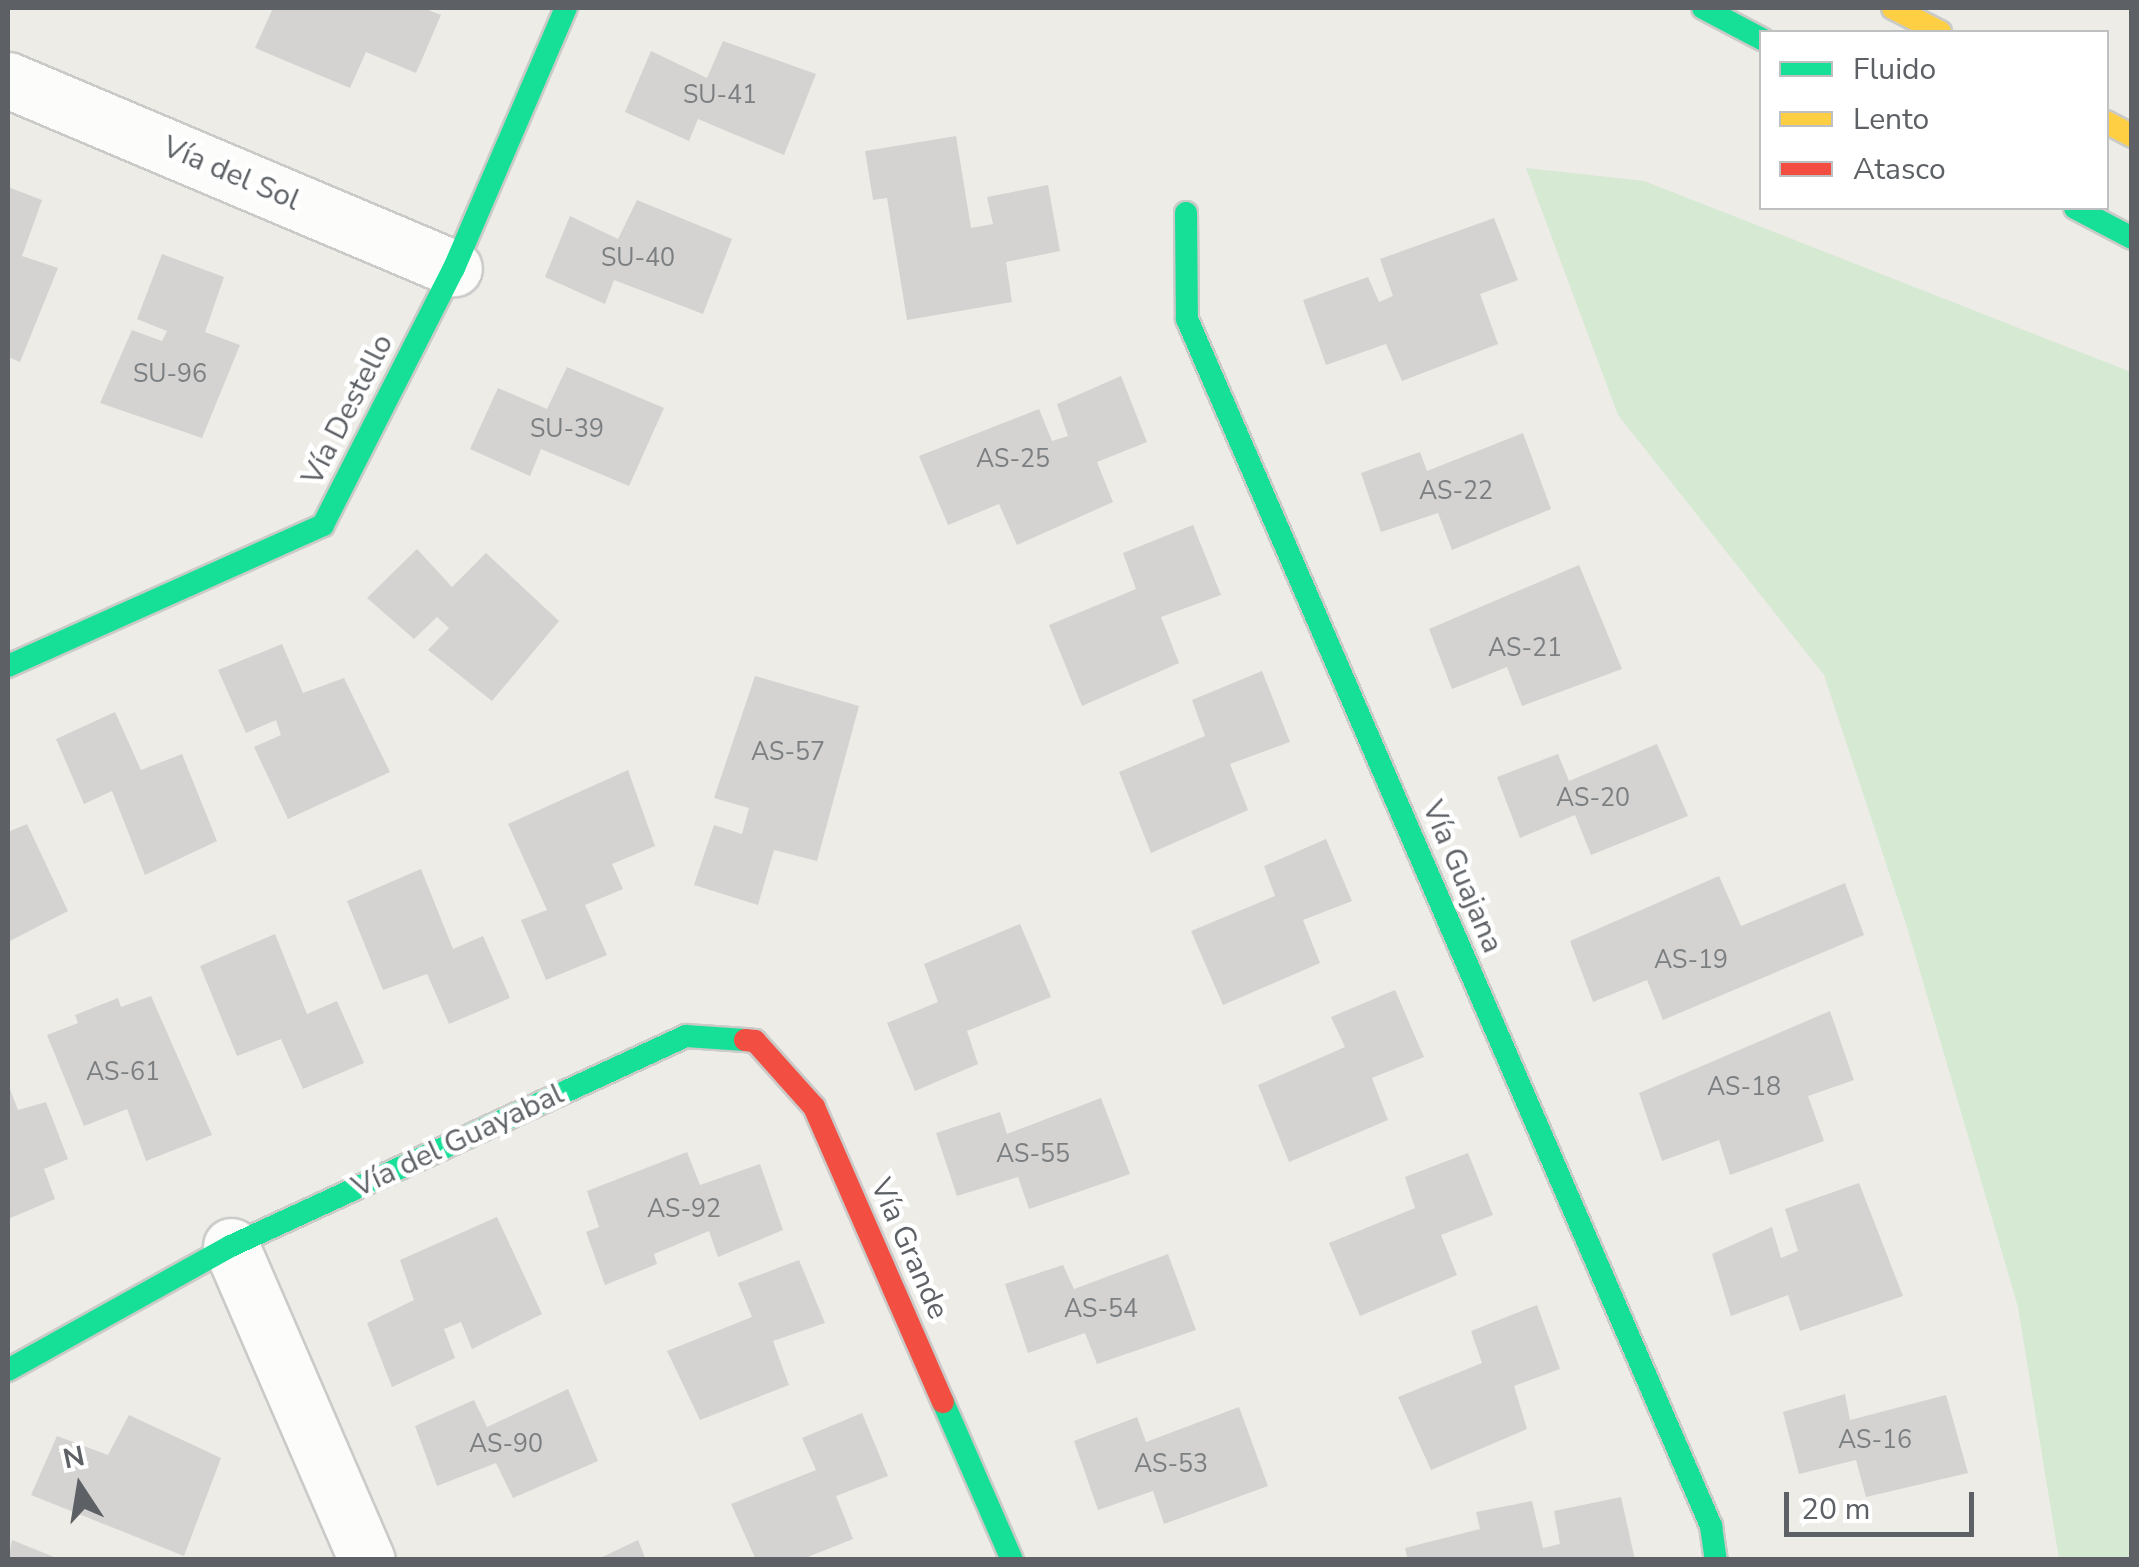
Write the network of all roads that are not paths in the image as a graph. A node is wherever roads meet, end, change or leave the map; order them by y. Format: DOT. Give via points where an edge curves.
graph roads {
  1 [pos="566,8"];
  2 [pos="1704,8"];
  3 [pos="1893,8"];
  4 [pos="1936,30"];
  5 [pos="1759,37"];
  6 [pos="8,80"];
  7 [pos="2109,124"];
  8 [pos="2132,136"];
  9 [pos="2079,210"];
  10 [pos="1186,213"];
  11 [pos="2132,238"];
  12 [pos="454,268"];
  13 [pos="8,666"];
  14 [pos="686,1036"];
  15 [pos="231,1246"];
  16 [pos="8,1370"];
  17 [pos="367,1560"];
  18 [pos="1012,1560"];
  19 [pos="1716,1560"];
  1 -- 12 [label="street, Vía Destello"];
  2 -- 5 [label="street"];
  3 -- 4 [label="street"];
  6 -- 12 [label="street, Vía del Sol"];
  7 -- 8 [label="street"];
  9 -- 11 [label="street"];
  10 -- 19 [label="street, Vía Guajana" via="1187,318 1712,1526"];
  12 -- 13 [label="street, Vía Destello" via="323,525"];
  14 -- 15 [label="street, Vía del Guayabal"];
  14 -- 18 [label="street, Vía Grande" via="755,1041 814,1106"];
  15 -- 16 [label="street, Vía del Guayabal"];
  15 -- 17 [label="street"];
}
